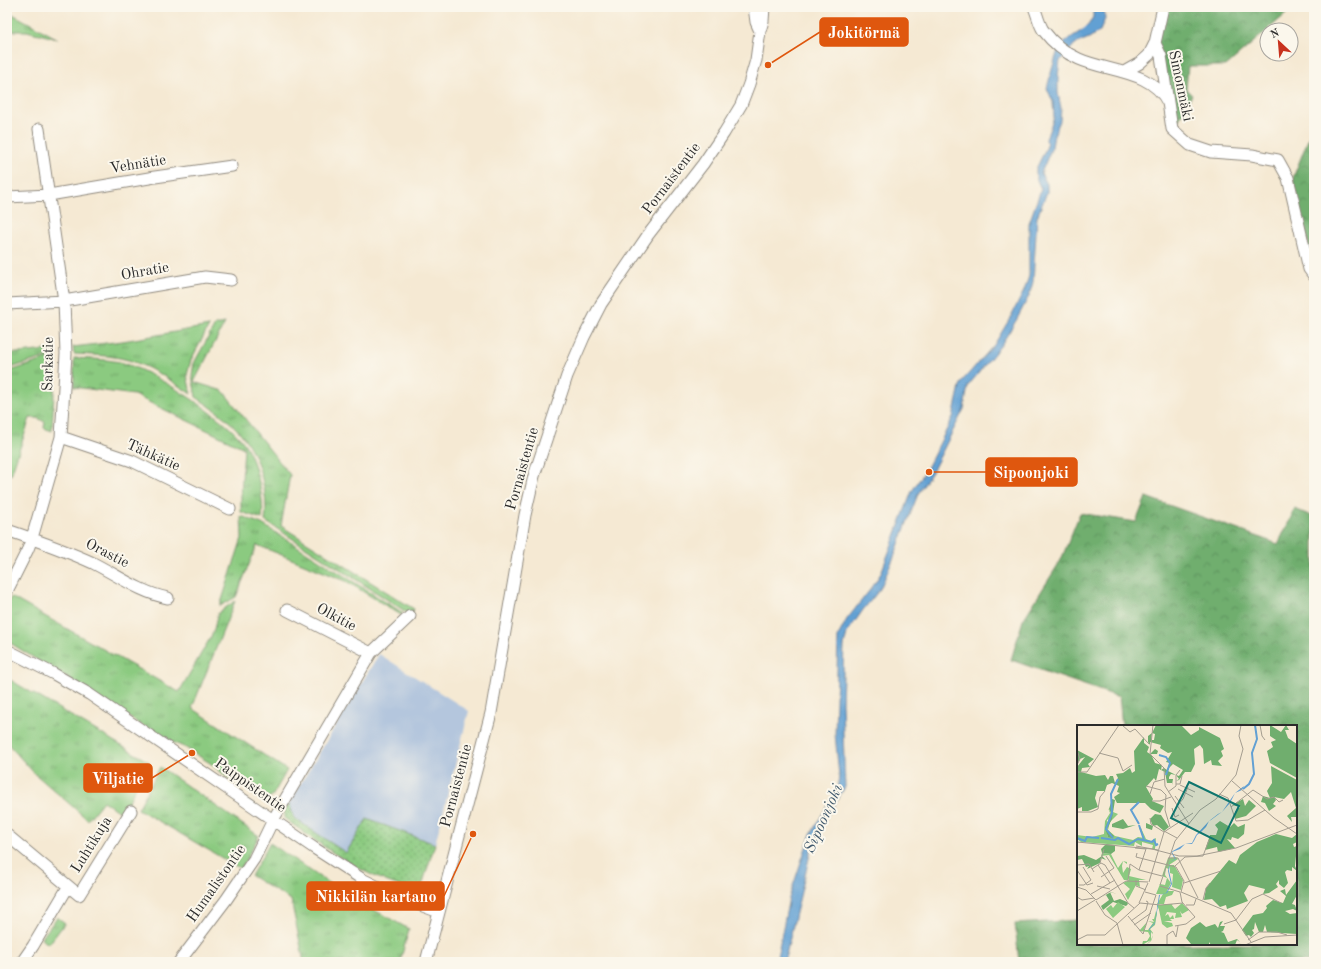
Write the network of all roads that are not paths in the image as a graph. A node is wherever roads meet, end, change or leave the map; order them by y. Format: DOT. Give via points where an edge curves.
graph roads {
  1 [pos="754,7"];
  2 [pos="764,7"];
  3 [pos="1034,7"];
  4 [pos="1163,7"];
  5 [pos="760,31"];
  6 [pos="1155,43"];
  7 [pos="1124,72"];
  8 [pos="1169,105"];
  9 [pos="39,129"];
  10 [pos="232,166"];
  11 [pos="49,195"];
  12 [pos="7,197"];
  13 [pos="1314,276"];
  14 [pos="231,280"];
  15 [pos="64,301"];
  16 [pos="7,304"];
  17 [pos="61,437"];
  18 [pos="230,509"];
  19 [pos="7,530"];
  20 [pos="32,538"];
  21 [pos="7,591"];
  22 [pos="168,598"];
  23 [pos="287,610"];
  24 [pos="410,616"];
  25 [pos="7,650"];
  26 [pos="371,653"];
  27 [pos="131,811"];
  28 [pos="273,820"];
  29 [pos="7,836"];
  30 [pos="68,887"];
  31 [pos="439,912"];
  32 [pos="22,962"];
  33 [pos="179,962"];
  34 [pos="426,962"];
  1 -- 5 [label="street, Pornaistentie"];
  2 -- 5 [label="street, Pornaistentie" via="764,21"];
  3 -- 7 [label="street" via="1042,29 1059,47 1079,59"];
  4 -- 6 [label="street, Simonmäki"];
  5 -- 31 [label="street, Pornaistentie" via="756,60 741,106 703,164 648,235 600,304 567,376 534,476 491,713"];
  6 -- 7 [label="street" via="1149,55"];
  6 -- 8 [label="street, Simonmäki" via="1161,56"];
  7 -- 8 [label="street" via="1150,83 1164,96"];
  8 -- 13 [label="street, Simonmäki" via="1172,129 1190,145 1211,152 1252,154 1278,160 1288,178 1309,270"];
  9 -- 11 [label="street, Sarkatie"];
  10 -- 11 [label="street, Vehnätie"];
  11 -- 12 [label="street, Vehnätie"];
  11 -- 15 [label="street, Sarkatie"];
  14 -- 15 [label="street, Ohratie" via="205,277"];
  15 -- 16 [label="street, Ohratie"];
  15 -- 17 [label="street, Sarkatie" via="66,354"];
  17 -- 18 [label="street, Tähkätie" via="132,461"];
  17 -- 20 [label="street, Sarkatie"];
  19 -- 20 [label="street, Orastie"];
  20 -- 21 [label="street, Sarkatie"];
  20 -- 22 [label="street, Orastie" via="70,552 158,596"];
  23 -- 26 [label="street, Olkitie"];
  24 -- 26 [label="street, Humalistontie"];
  25 -- 28 [label="street, Paippistentie" via="89,694"];
  26 -- 28 [label="street, Humalistontie"];
  27 -- 30 [label="street, Luhtikuja" via="79,895"];
  28 -- 31 [label="street, Paippistentie" via="362,879 401,898"];
  28 -- 33 [label="street, Humalistontie" via="254,859"];
  29 -- 30 [label="street"];
  30 -- 32 [label="street"];
  31 -- 34 [label="street, Pornaistentie"];
}
